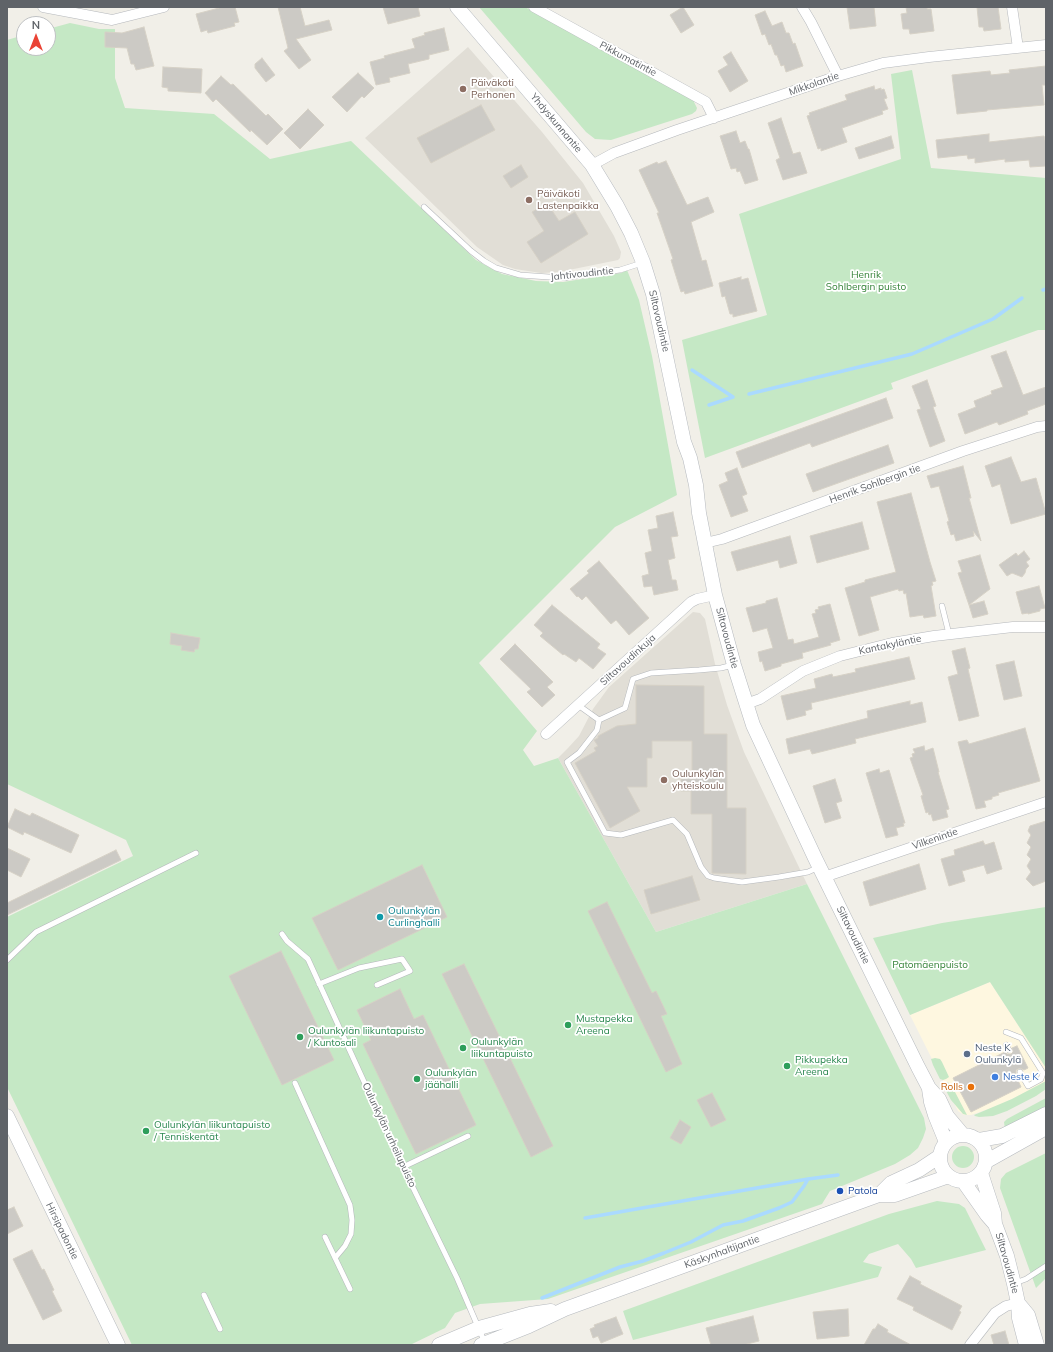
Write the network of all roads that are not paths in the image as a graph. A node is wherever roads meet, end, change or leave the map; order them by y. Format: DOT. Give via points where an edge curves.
graph roads {
  1 [pos="43,7"];
  2 [pos="164,7"];
  3 [pos="534,7"];
  4 [pos="802,7"];
  5 [pos="1012,7"];
  6 [pos="461,8"];
  7 [pos="1046,45"];
  8 [pos="1018,48"];
  9 [pos="838,76"];
  10 [pos="714,118"];
  11 [pos="592,165"];
  12 [pos="424,207"];
  13 [pos="643,262"];
  14 [pos="1046,426"];
  15 [pos="705,543"];
  16 [pos="715,595"];
  17 [pos="942,606"];
  18 [pos="1046,627"];
  19 [pos="948,634"];
  20 [pos="734,665"];
  21 [pos="746,704"];
  22 [pos="578,705"];
  23 [pos="599,720"];
  24 [pos="546,734"];
  25 [pos="1046,802"];
  26 [pos="196,853"];
  27 [pos="822,872"];
  28 [pos="282,934"];
  29 [pos="7,960"];
  30 [pos="319,984"];
  31 [pos="377,985"];
  32 [pos="1006,1032"];
  33 [pos="1020,1072"];
  34 [pos="295,1083"];
  35 [pos="929,1088"];
  36 [pos="1046,1114"];
  37 [pos="7,1116"];
  38 [pos="1046,1128"];
  39 [pos="963,1134"];
  40 [pos="468,1136"];
  41 [pos="979,1140"];
  42 [pos="946,1142"];
  43 [pos="940,1156"];
  44 [pos="403,1167"];
  45 [pos="984,1167"];
  46 [pos="949,1176"];
  47 [pos="963,1181"];
  48 [pos="879,1195"];
  49 [pos="995,1224"];
  50 [pos="325,1237"];
  51 [pos="335,1258"];
  52 [pos="1046,1266"];
  53 [pos="1014,1284"];
  54 [pos="350,1289"];
  55 [pos="204,1295"];
  56 [pos="1018,1303"];
  57 [pos="565,1309"];
  58 [pos="479,1328"];
  59 [pos="220,1329"];
  60 [pos="483,1344"];
  61 [pos="118,1345"];
  62 [pos="439,1345"];
  63 [pos="970,1345"];
  64 [pos="1026,1345"];
  65 [pos="1037,1345"];
  1 -- 2 [label="street" via="112,20"];
  3 -- 10 [label="street, Pikkumatintie" via="706,102"];
  4 -- 9 [label="street"];
  5 -- 8 [label="street"];
  6 -- 11 [label="main road, Yhdyskunnantie"];
  7 -- 8 [label="street, Mikkolantie"];
  8 -- 9 [label="street, Mikkolantie" via="884,63"];
  9 -- 10 [label="street, Mikkolantie"];
  10 -- 11 [label="street, Mikkolantie" via="614,153"];
  11 -- 13 [label="main road, Siltavoudintie" via="617,206"];
  12 -- 13 [label="lane, Jahtivoudintie" via="484,261 496,268 520,275 574,277 620,270"];
  13 -- 15 [label="main road, Siltavoudintie" via="653,294 684,442 696,485"];
  14 -- 15 [label="street, Henrik Sohlbergin tie" via="963,451 729,537"];
  15 -- 16 [label="main road, Siltavoudintie"];
  16 -- 20 [label="main road, Siltavoudintie"];
  16 -- 22 [label="street, Siltavoudinkuja" via="691,602"];
  17 -- 19 [label="lane"];
  18 -- 19 [label="street, Kantakyläntie" via="1013,627"];
  19 -- 21 [label="street, Kantakyläntie" via="892,643 840,656 803,671 760,699"];
  20 -- 21 [label="main road, Siltavoudintie"];
  20 -- 23 [label="lane" via="651,673 633,679 625,708"];
  21 -- 27 [label="main road, Siltavoudintie" via="765,752"];
  22 -- 23 [label="lane"];
  22 -- 24 [label="street, Siltavoudinkuja"];
  23 -- 27 [label="lane" via="597,730 579,753 567,762 605,832 621,835 673,820 687,834 701,867 708,876 714,878 742,882"];
  25 -- 27 [label="street, Vilkenintie"];
  26 -- 29 [label="lane" via="36,932"];
  27 -- 35 [label="main road, Siltavoudintie"];
  28 -- 30 [label="lane, Oulunkylän urheilupuisto" via="308,959"];
  30 -- 31 [label="lane" via="359,968 402,959 410,971"];
  30 -- 44 [label="lane, Oulunkylän urheilupuisto"];
  32 -- 33 [label="lane" via="1021,1038 1043,1073 1040,1079 1028,1086"];
  34 -- 51 [label="lane" via="350,1205 351,1234"];
  35 -- 39 [label="main road, Siltavoudintie" via="939,1099 947,1116"];
  35 -- 42 [label="main road, Siltavoudintie" via="933,1108"];
  36 -- 41 [label="main road" via="1002,1136"];
  37 -- 61 [label="main road, Hirsipadontie"];
  38 -- 45 [label="main road"];
  39 -- 41 [label="main road"];
  39 -- 42 [label="main road"];
  40 -- 44 [label="lane"];
  41 -- 45 [label="main road" via="985,1148"];
  42 -- 43 [label="main road"];
  43 -- 46 [label="main road" via="942,1168"];
  43 -- 48 [label="main road, Käskynhaltijantie" via="919,1170 891,1183"];
  44 -- 58 [label="lane, Oulunkylän urheilupuisto"];
  45 -- 47 [label="main road" via="973,1179"];
  45 -- 49 [label="main road, Siltavoudintie"];
  46 -- 47 [label="main road"];
  46 -- 48 [label="main road, Käskynhaltijantie" via="895,1195"];
  47 -- 49 [label="main road, Siltavoudintie"];
  48 -- 57 [label="main road, Käskynhaltijantie"];
  49 -- 53 [label="main road, Siltavoudintie"];
  50 -- 51 [label="lane"];
  51 -- 54 [label="lane"];
  52 -- 53 [label="lane"];
  53 -- 56 [label="main road, Siltavoudintie"];
  55 -- 59 [label="lane"];
  56 -- 63 [label="street" via="1006,1306 995,1313"];
  56 -- 64 [label="main road, Siltavoudintie"];
  56 -- 65 [label="main road, Siltavoudintie" via="1028,1315"];
  57 -- 58 [label="main road, Käskynhaltijantie" via="530,1314"];
  57 -- 60 [label="main road, Käskynhaltijantie"];
  58 -- 60 [label="lane, Oulunkylän urheilupuisto"];
  58 -- 62 [label="main road, Käskynhaltijantie"];
}
